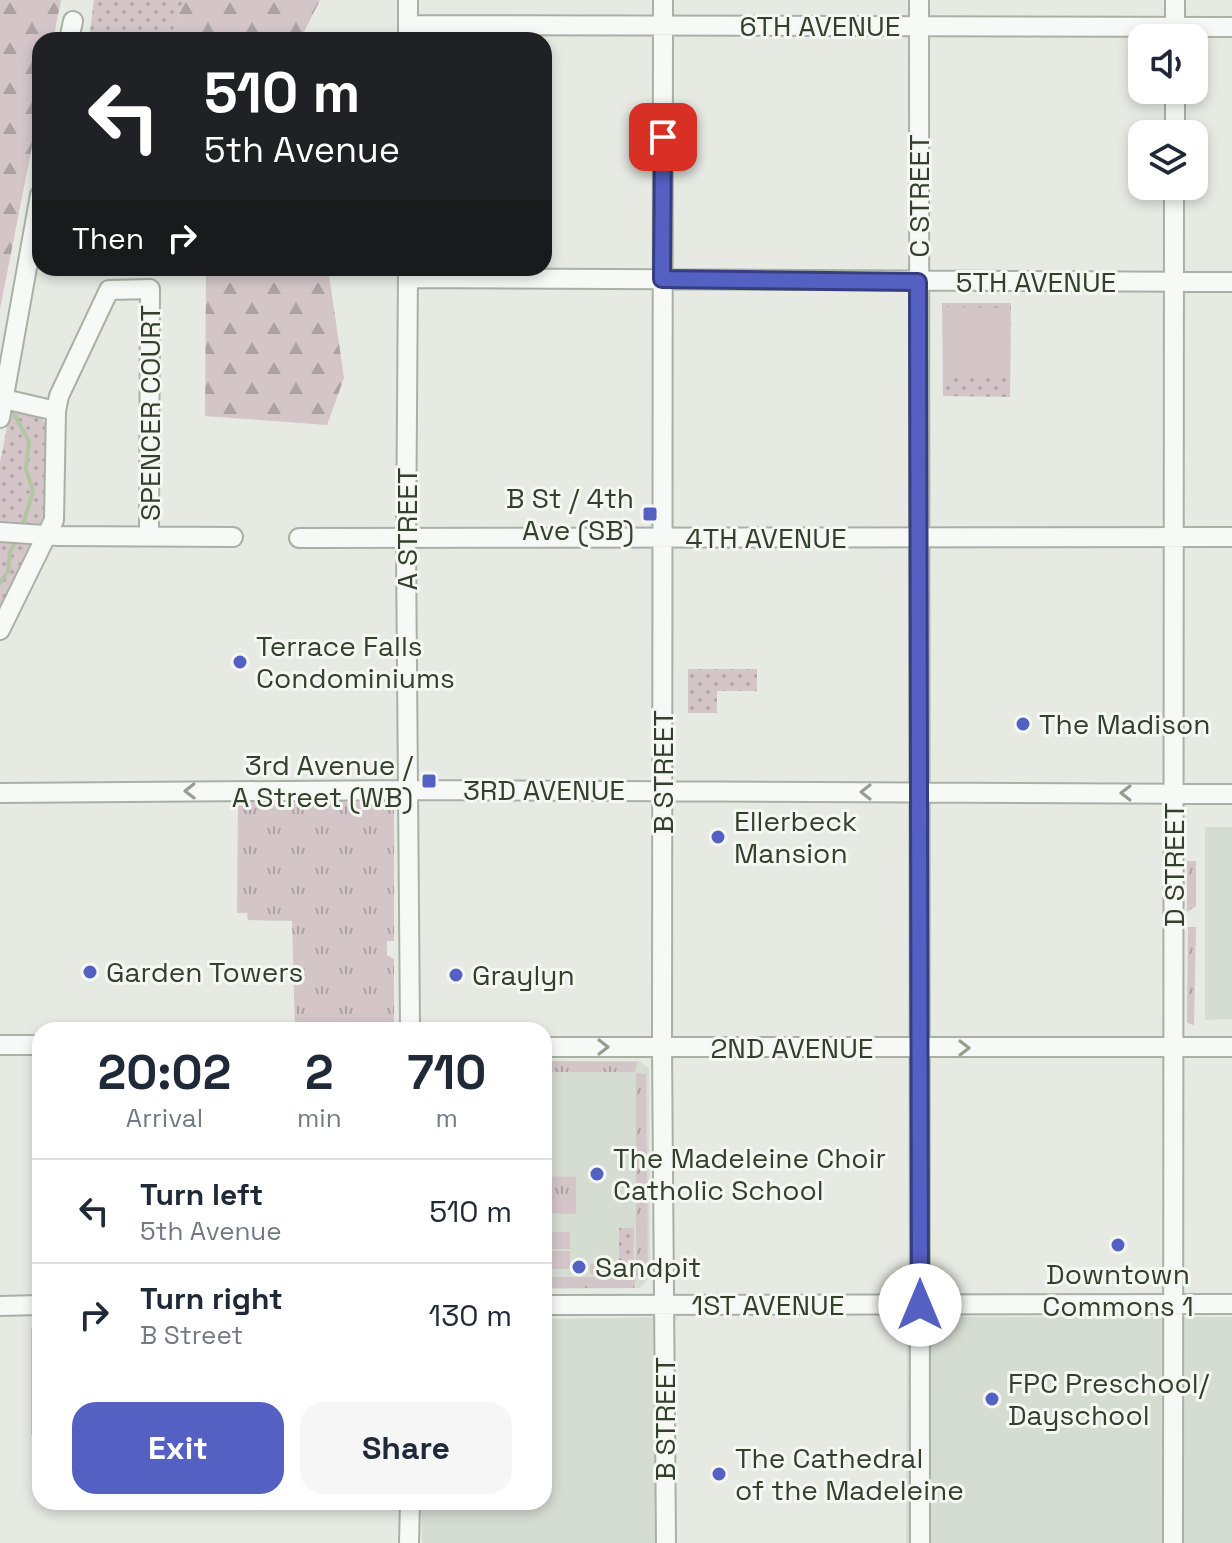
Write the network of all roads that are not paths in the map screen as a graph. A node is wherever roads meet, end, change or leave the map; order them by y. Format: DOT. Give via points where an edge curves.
graph roads {
  1 [pos="408,0"];
  2 [pos="663,0"];
  3 [pos="919,0"];
  4 [pos="1175,0"];
  5 [pos="73,21"];
  6 [pos="1175,24"];
  7 [pos="663,26"];
  8 [pos="919,26"];
  9 [pos="1232,27"];
  10 [pos="1208,29"];
  11 [pos="1128,31"];
  12 [pos="71,32"];
  13 [pos="408,32"];
  14 [pos="1174,200"];
  15 [pos="32,240"];
  16 [pos="408,276"];
  17 [pos="535,276"];
  18 [pos="662,279"];
  19 [pos="918,282"];
  20 [pos="1174,282"];
  21 [pos="1232,282"];
  22 [pos="4,399"];
  23 [pos="56,411"];
  24 [pos="0,418"];
  25 [pos="11,533"];
  26 [pos="47,536"];
  27 [pos="149,536"];
  28 [pos="233,537"];
  29 [pos="407,537"];
  30 [pos="1175,537"];
  31 [pos="1232,537"];
  32 [pos="299,538"];
  33 [pos="663,538"];
  34 [pos="918,538"];
  35 [pos="0,630"];
  36 [pos="408,790"];
  37 [pos="662,791"];
  38 [pos="920,792"];
  39 [pos="0,793"];
  40 [pos="1174,794"];
  41 [pos="1232,794"];
  42 [pos="410,1022"];
  43 [pos="0,1045"];
  44 [pos="32,1045"];
  45 [pos="552,1047"];
  46 [pos="1174,1047"];
  47 [pos="1232,1047"];
  48 [pos="662,1048"];
  49 [pos="920,1048"];
  50 [pos="664,1304"];
  51 [pos="1173,1304"];
  52 [pos="1232,1304"];
  53 [pos="32,1305"];
  54 [pos="552,1305"];
  55 [pos="920,1305"];
  56 [pos="0,1306"];
  57 [pos="410,1510"];
  58 [pos="409,1543"];
  59 [pos="666,1543"];
  60 [pos="920,1543"];
  61 [pos="1173,1543"];
  1 -- 13 [label="street"];
  2 -- 7 [label="street, B STREET"];
  3 -- 8 [label="street, C STREET"];
  4 -- 6 [label="street"];
  5 -- 12 [label="street"];
  7 -- 8 [label="street, 6TH AVENUE"];
  7 -- 13 [label="street, 6TH AVENUE"];
  7 -- 18 [label="street, B STREET"];
  8 -- 11 [label="street, 6TH AVENUE"];
  8 -- 19 [label="street, C STREET"];
  9 -- 10 [label="street, 6TH AVENUE"];
  14 -- 20 [label="street, D STREET"];
  15 -- 22 [label="street"];
  16 -- 29 [label="street, A STREET"];
  17 -- 18 [label="street, 5TH AVENUE"];
  18 -- 19 [label="street, 5TH AVENUE"];
  18 -- 33 [label="street, B STREET"];
  19 -- 20 [label="street, 5TH AVENUE"];
  19 -- 34 [label="street, C STREET"];
  20 -- 21 [label="street, 5TH AVENUE"];
  20 -- 30 [label="street, D STREET"];
  22 -- 23 [label="street"];
  22 -- 24 [label="street"];
  23 -- 26 [label="street" via="56,509"];
  23 -- 27 [label="street, SPENCER COURT" via="109,290 150,289"];
  25 -- 26 [label="street"];
  26 -- 27 [label="street"];
  26 -- 35 [label="street"];
  27 -- 28 [label="street"];
  29 -- 32 [label="street, 4TH AVENUE"];
  29 -- 33 [label="street, 4TH AVENUE"];
  29 -- 36 [label="street, A STREET"];
  30 -- 31 [label="street, 4TH AVENUE"];
  30 -- 34 [label="street, 4TH AVENUE"];
  30 -- 40 [label="street, D STREET"];
  33 -- 34 [label="street, 4TH AVENUE"];
  33 -- 37 [label="street, B STREET"];
  34 -- 38 [label="street, C STREET"];
  36 -- 37 [label="street, 3RD AVENUE"];
  36 -- 39 [label="street, 3RD AVENUE, one-way"];
  36 -- 42 [label="street, A STREET"];
  38 -- 37 [label="street, 3RD AVENUE, one-way"];
  37 -- 48 [label="street, B STREET"];
  40 -- 38 [label="street, 3RD AVENUE, one-way"];
  38 -- 49 [label="street, C STREET"];
  40 -- 41 [label="street, 3RD AVENUE"];
  40 -- 46 [label="street, D STREET"];
  43 -- 44 [label="street"];
  45 -- 48 [label="street, 2ND AVENUE, one-way"];
  46 -- 47 [label="street, 2ND AVENUE"];
  49 -- 46 [label="street, 2ND AVENUE, one-way"];
  46 -- 51 [label="street, D STREET"];
  48 -- 49 [label="street, 2ND AVENUE"];
  48 -- 50 [label="street, B STREET"];
  49 -- 55 [label="street, C STREET"];
  50 -- 54 [label="street, 1ST AVENUE"];
  50 -- 55 [label="street, 1ST AVENUE"];
  50 -- 59 [label="street, B STREET"];
  51 -- 52 [label="street, 1ST AVENUE"];
  51 -- 55 [label="street, 1ST AVENUE"];
  51 -- 61 [label="street, D STREET"];
  53 -- 56 [label="street"];
  55 -- 60 [label="street, C STREET"];
  57 -- 58 [label="street"];
}
